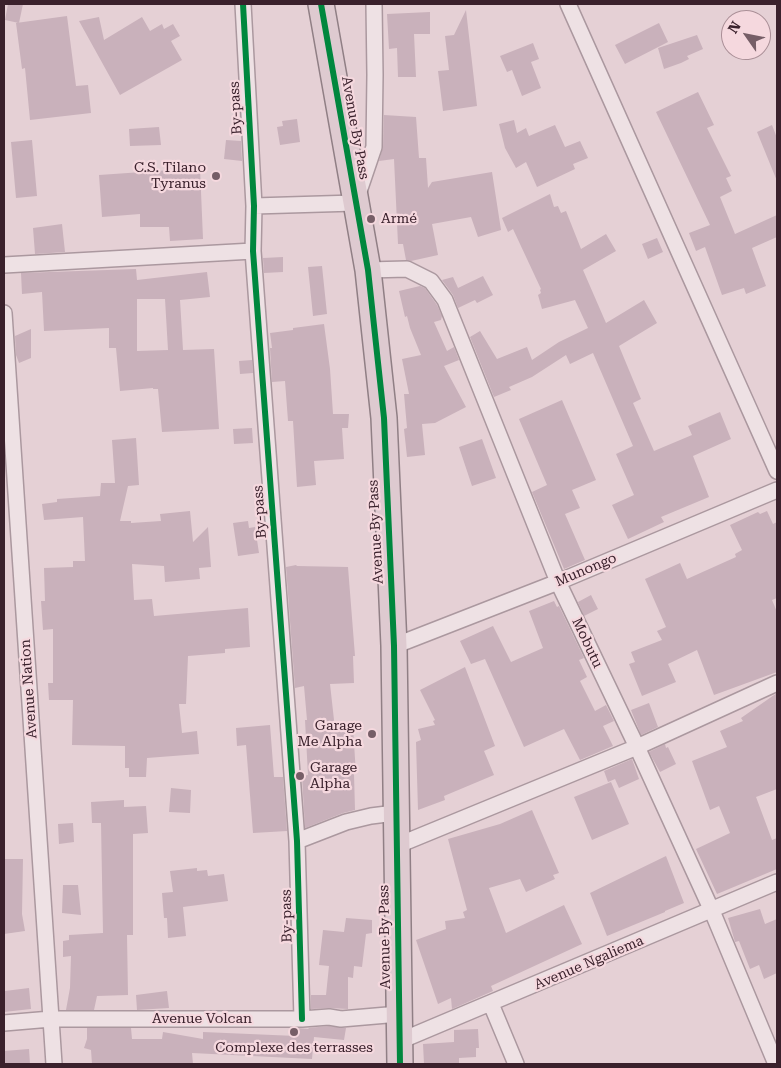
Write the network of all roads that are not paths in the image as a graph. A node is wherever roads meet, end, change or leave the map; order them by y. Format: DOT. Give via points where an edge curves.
graph roads {
  1 [pos="243,4"];
  2 [pos="321,4"];
  3 [pos="374,4"];
  4 [pos="568,4"];
  5 [pos="355,203"];
  6 [pos="254,206"];
  7 [pos="253,251"];
  8 [pos="4,265"];
  9 [pos="368,270"];
  10 [pos="4,313"];
  11 [pos="777,471"];
  12 [pos="777,490"];
  13 [pos="558,582"];
  14 [pos="394,646"];
  15 [pos="777,682"];
  16 [pos="637,747"];
  17 [pos="396,813"];
  18 [pos="298,841"];
  19 [pos="396,846"];
  20 [pos="777,882"];
  21 [pos="712,911"];
  22 [pos="491,1004"];
  23 [pos="399,1014"];
  24 [pos="302,1019"];
  25 [pos="51,1020"];
  26 [pos="4,1023"];
  27 [pos="400,1053"];
  28 [pos="54,1064"];
  29 [pos="516,1064"];
  30 [pos="776,1064"];
  1 -- 6 [label="street, By-pass"];
  2 -- 5 [label="highway, Avenue By Pass"];
  3 -- 5 [label="street" via="374,148"];
  4 -- 11 [label="street"];
  5 -- 6 [label="street"];
  5 -- 9 [label="highway, Avenue By Pass"];
  6 -- 7 [label="street, By-pass"];
  7 -- 8 [label="street"];
  7 -- 18 [label="street, By-pass"];
  9 -- 13 [label="street, Mobutu" via="407,269 431,282 445,300"];
  9 -- 14 [label="highway, Avenue By Pass" via="384,418"];
  10 -- 25 [label="street, Avenue Nation"];
  12 -- 13 [label="street, Munongo"];
  13 -- 14 [label="street, Munongo"];
  13 -- 16 [label="street, Mobutu"];
  14 -- 17 [label="highway, Avenue By Pass"];
  15 -- 16 [label="street"];
  16 -- 19 [label="street"];
  16 -- 21 [label="street, Mobutu"];
  17 -- 18 [label="street" via="346,822"];
  17 -- 19 [label="highway, Avenue By Pass"];
  18 -- 24 [label="street, By-pass"];
  19 -- 23 [label="highway, Avenue By Pass"];
  20 -- 21 [label="street, Avenue Ngaliema"];
  21 -- 22 [label="street, Avenue Ngaliema"];
  21 -- 30 [label="street, Mobutu"];
  22 -- 27 [label="street, Avenue Ngaliema"];
  22 -- 29 [label="street"];
  23 -- 24 [label="street, Avenue Volcan"];
  23 -- 27 [label="highway, Avenue By Pass"];
  24 -- 25 [label="street, Avenue Volcan"];
  25 -- 26 [label="street, Avenue Volcan"];
  25 -- 28 [label="street, Avenue Nation"];
}
